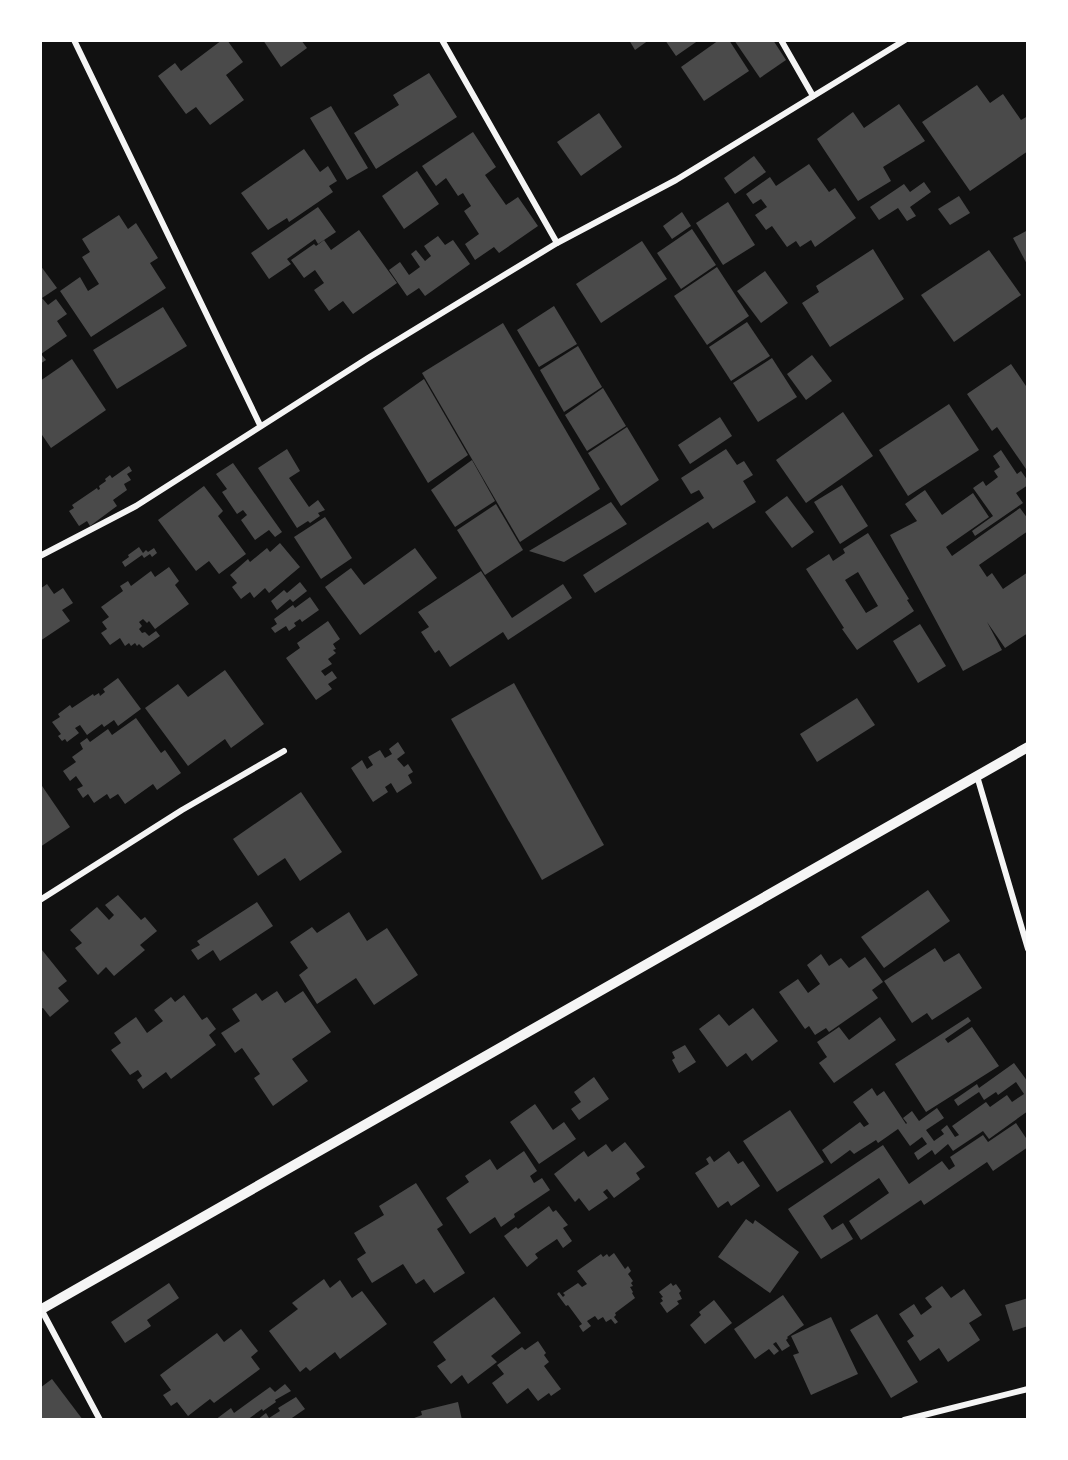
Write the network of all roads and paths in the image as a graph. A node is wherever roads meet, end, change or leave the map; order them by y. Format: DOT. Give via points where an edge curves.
graph roads {
  1 [pos="74,40"];
  2 [pos="442,40"];
  3 [pos="781,40"];
  4 [pos="905,40"];
  5 [pos="813,96"];
  6 [pos="557,243"];
  7 [pos="260,425"];
  8 [pos="40,556"];
  9 [pos="1028,747"];
  10 [pos="284,752"];
  11 [pos="977,776"];
  12 [pos="40,900"];
  13 [pos="1028,949"];
  14 [pos="41,1309"];
  15 [pos="1028,1389"];
  16 [pos="100,1419"];
  17 [pos="904,1419"];
  1 -- 7 [label="street"];
  2 -- 6 [label="street"];
  3 -- 5 [label="street"];
  4 -- 5 [label="street"];
  5 -- 6 [label="street" via="676,180"];
  6 -- 7 [label="street"];
  7 -- 8 [label="street" via="135,506"];
  9 -- 11 [label="street"];
  10 -- 12 [label="street" via="182,810"];
  11 -- 13 [label="street"];
  11 -- 14 [label="street"];
  14 -- 16 [label="street"];
  15 -- 17 [label="street"];
}
